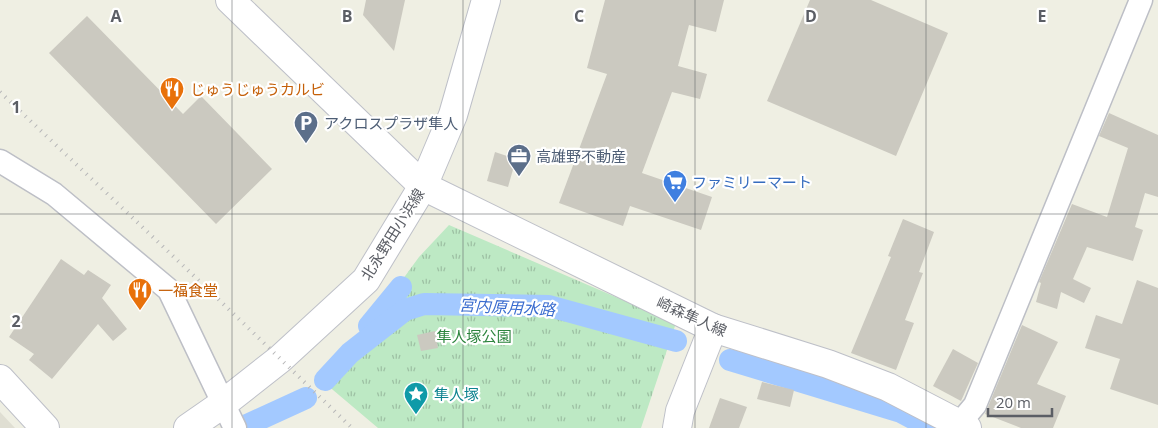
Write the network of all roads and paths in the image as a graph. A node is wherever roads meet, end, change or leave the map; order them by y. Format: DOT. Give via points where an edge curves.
graph roads {
  1 [pos="230,0"];
  2 [pos="486,0"];
  3 [pos="1141,0"];
  4 [pos="3,168"];
  5 [pos="423,186"];
  6 [pos="713,328"];
  7 [pos="0,379"];
  8 [pos="224,404"];
  9 [pos="963,426"];
  10 [pos="45,428"];
  11 [pos="188,428"];
  12 [pos="235,428"];
  13 [pos="677,428"];
  1 -- 5 [label="main road, 崎森隼人線"];
  2 -- 5 [label="main road, 北永野田小浜線" via="453,115"];
  3 -- 9 [label="street" via="975,405"];
  4 -- 8 [label="street" via="54,194 170,290"];
  5 -- 6 [label="main road, 崎森隼人線"];
  5 -- 8 [label="main road, 北永野田小浜線" via="366,280 280,359"];
  6 -- 9 [label="main road, 崎森隼人線" via="828,364 888,387"];
  6 -- 13 [label="main road" via="680,411"];
  7 -- 10 [label="main road"];
  8 -- 11 [label="main road, 北永野田小浜線"];
  8 -- 12 [label="street"];
}
